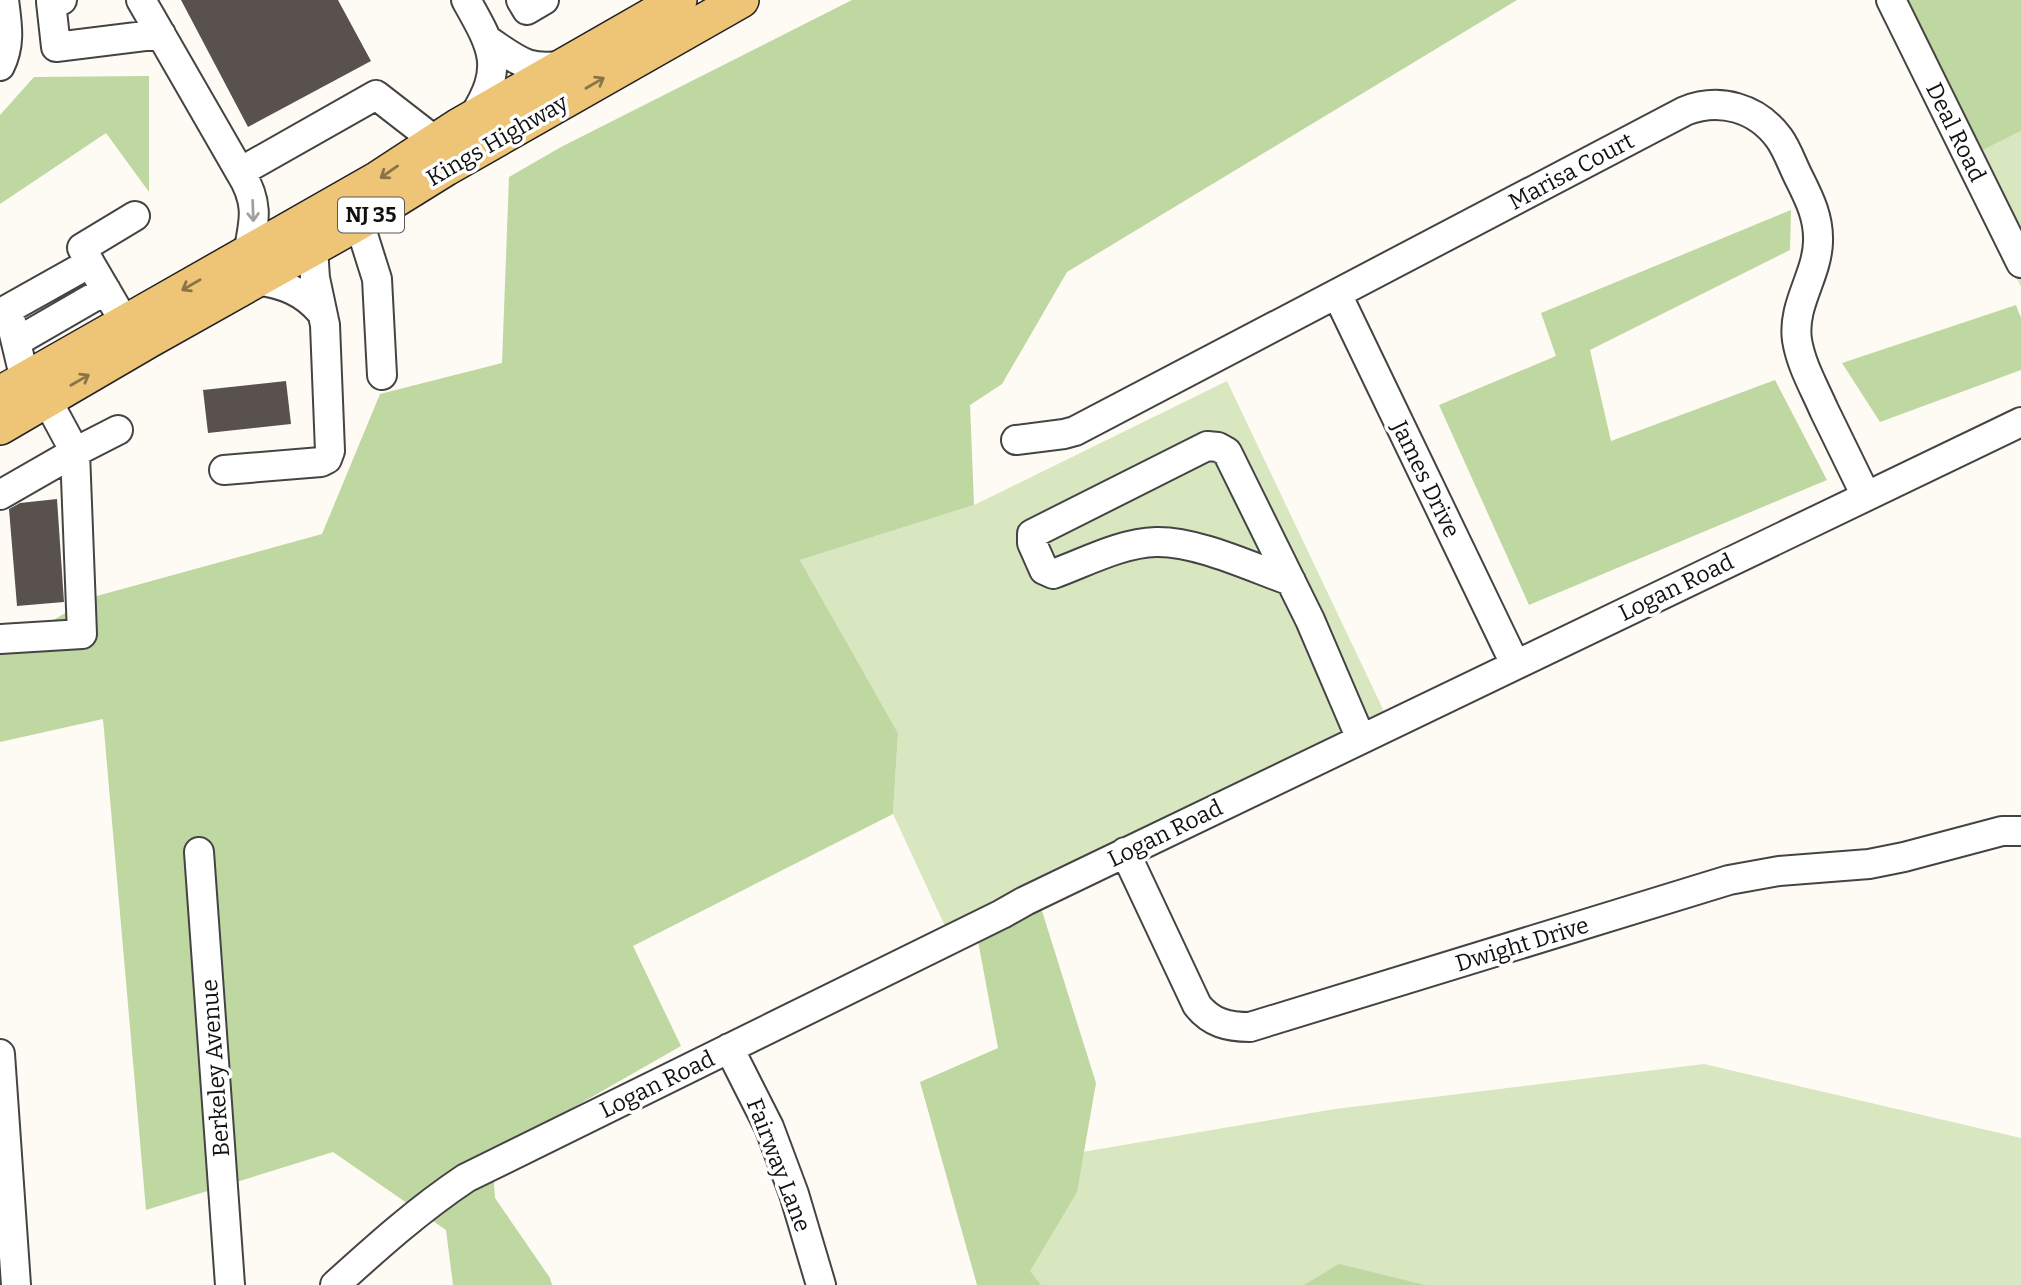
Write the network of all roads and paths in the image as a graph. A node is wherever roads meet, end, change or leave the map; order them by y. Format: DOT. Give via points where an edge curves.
graph roads {
  1 [pos="4,0"];
  2 [pos="62,0"];
  3 [pos="141,0"];
  4 [pos="466,0"];
  5 [pos="521,0"];
  6 [pos="544,0"];
  7 [pos="679,0"];
  8 [pos="741,0"];
  9 [pos="1891,0"];
  10 [pos="1900,0"];
  11 [pos="1907,31"];
  12 [pos="161,34"];
  13 [pos="489,41"];
  14 [pos="566,65"];
  15 [pos="0,66"];
  16 [pos="473,117"];
  17 [pos="434,140"];
  18 [pos="240,172"];
  19 [pos="135,216"];
  20 [pos="359,222"];
  21 [pos="313,248"];
  22 [pos="90,263"];
  23 [pos="2021,263"];
  24 [pos="252,267"];
  25 [pos="106,290"];
  26 [pos="1337,294"];
  27 [pos="321,312"];
  28 [pos="125,323"];
  29 [pos="16,342"];
  30 [pos="382,375"];
  31 [pos="24,391"];
  32 [pos="2021,422"];
  33 [pos="0,427"];
  34 [pos="118,430"];
  35 [pos="1016,440"];
  36 [pos="75,452"];
  37 [pos="224,470"];
  38 [pos="0,495"];
  39 [pos="1866,496"];
  40 [pos="1291,581"];
  41 [pos="0,639"];
  42 [pos="1515,664"];
  43 [pos="1361,739"];
  44 [pos="2021,831"];
  45 [pos="200,852"];
  46 [pos="1125,852"];
  47 [pos="729,1048"];
  48 [pos="0,1054"];
  49 [pos="16,1285"];
  50 [pos="230,1285"];
  51 [pos="335,1285"];
  52 [pos="821,1285"];
  1 -- 15 [label="street" via="9,36"];
  2 -- 12 [label="street" via="51,2 56,47"];
  3 -- 12 [label="street"];
  4 -- 13 [label="street"];
  5 -- 6 [label="street" via="527,10"];
  7 -- 14 [label="main road, Kings Highway / NJ 35"];
  20 -- 8 [label="main road, Kings Highway / NJ 35, one-way"];
  9 -- 11 [label="street, Deal Road"];
  10 -- 11 [label="street"];
  11 -- 23 [label="street, Deal Road"];
  12 -- 18 [label="street"];
  13 -- 14 [label="street" via="534,67"];
  13 -- 16 [label="street" via="489,89"];
  14 -- 16 [label="main road, Kings Highway / NJ 35"];
  16 -- 17 [label="main road, Kings Highway / NJ 35"];
  17 -- 18 [label="street" via="376,95"];
  17 -- 24 [label="main road, Kings Highway / NJ 35, one-way"];
  18 -- 24 [label="street, one-way" via="254,203"];
  19 -- 22 [label="street" via="82,248"];
  20 -- 21 [label="main road, Kings Highway / NJ 35"];
  20 -- 30 [label="street" via="377,279"];
  21 -- 24 [label="main road, Kings Highway / NJ 35"];
  21 -- 27 [label="street"];
  22 -- 25 [label="street"];
  22 -- 29 [label="street" via="8,309"];
  24 -- 27 [label="street" via="299,292"];
  24 -- 28 [label="main road, Kings Highway / NJ 35, one-way"];
  31 -- 24 [label="main road, Kings Highway / NJ 35, one-way"];
  25 -- 28 [label="street"];
  25 -- 29 [label="street"];
  26 -- 35 [label="street, Marisa Court" via="1075,431"];
  26 -- 39 [label="street, Marisa Court" via="1685,111 1712,104 1740,108 1769,126 1781,140 1813,206 1818,241 1815,264 1798,310 1797,338 1807,373"];
  26 -- 42 [label="street, James Drive"];
  27 -- 37 [label="street" via="327,459"];
  28 -- 31 [label="main road, Kings Highway / NJ 35"];
  29 -- 31 [label="street"];
  31 -- 33 [label="main road, Kings Highway / NJ 35"];
  31 -- 36 [label="street"];
  32 -- 39 [label="street, Logan Road"];
  34 -- 36 [label="street"];
  36 -- 38 [label="street"];
  36 -- 41 [label="street" via="82,634"];
  39 -- 42 [label="street, Logan Road"];
  40 -- 40 [label="street" via="1227,452 1218,447 1207,446 1032,534 1044,570 1053,574 1119,549 1154,542 1185,543"];
  40 -- 43 [label="street"];
  42 -- 43 [label="street, Logan Road"];
  43 -- 46 [label="street, Logan Road"];
  44 -- 46 [label="street, Dwight Drive" via="2002,831 1868,864 1729,880 1250,1027 1215,1021 1197,1004"];
  45 -- 50 [label="street, Berkeley Avenue"];
  46 -- 47 [label="street, Logan Road"];
  47 -- 51 [label="street, Logan Road" via="466,1178 394,1231"];
  47 -- 52 [label="street, Fairway Lane" via="769,1127"];
  48 -- 49 [label="street"];
}
